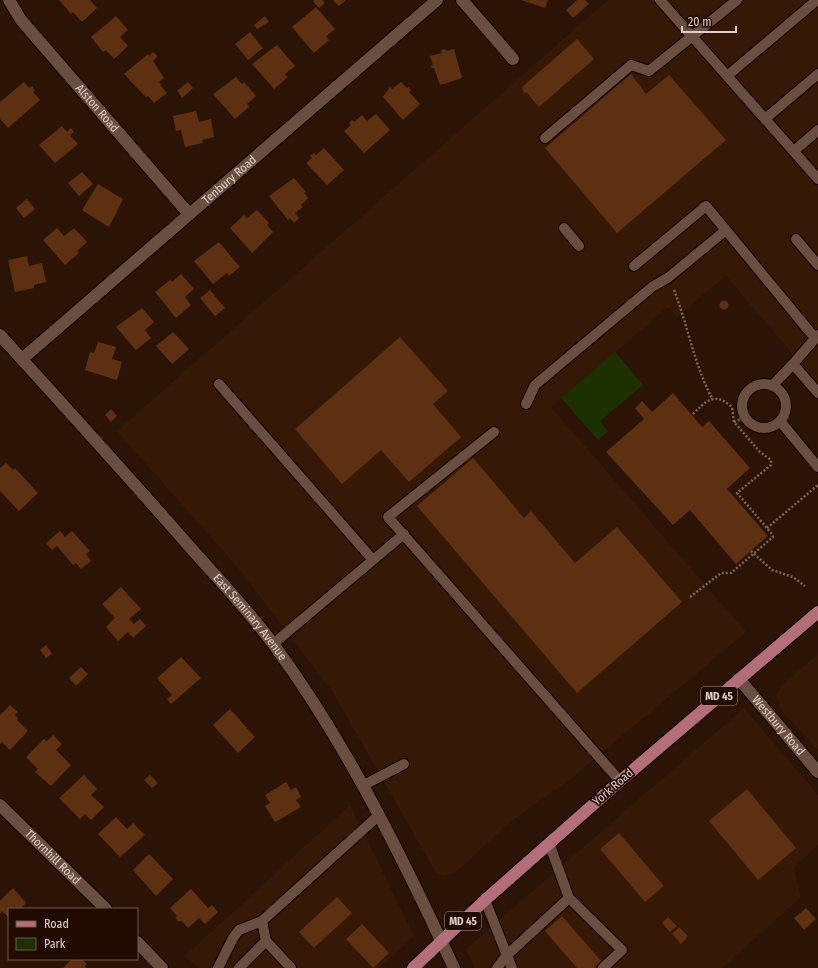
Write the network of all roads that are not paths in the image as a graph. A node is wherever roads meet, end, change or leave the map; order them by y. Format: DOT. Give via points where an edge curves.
graph roads {
  1 [pos="9,0"];
  2 [pos="437,0"];
  3 [pos="462,0"];
  4 [pos="660,0"];
  5 [pos="736,0"];
  6 [pos="817,0"];
  7 [pos="692,36"];
  8 [pos="513,59"];
  9 [pos="818,74"];
  10 [pos="727,76"];
  11 [pos="765,119"];
  12 [pos="818,130"];
  13 [pos="546,138"];
  14 [pos="794,151"];
  15 [pos="818,179"];
  16 [pos="189,214"];
  17 [pos="564,228"];
  18 [pos="726,230"];
  19 [pos="796,239"];
  20 [pos="579,246"];
  21 [pos="818,265"];
  22 [pos="634,266"];
  23 [pos="0,335"];
  24 [pos="817,337"];
  25 [pos="22,359"];
  26 [pos="793,364"];
  27 [pos="219,384"];
  28 [pos="772,386"];
  29 [pos="818,393"];
  30 [pos="526,404"];
  31 [pos="780,421"];
  32 [pos="494,432"];
  33 [pos="818,467"];
  34 [pos="404,534"];
  35 [pos="372,560"];
  36 [pos="818,612"];
  37 [pos="273,644"];
  38 [pos="739,679"];
  39 [pos="404,764"];
  40 [pos="818,772"];
  41 [pos="620,780"];
  42 [pos="362,786"];
  43 [pos="0,804"];
  44 [pos="378,816"];
  45 [pos="549,843"];
  46 [pos="569,898"];
  47 [pos="485,900"];
  48 [pos="105,908"];
  49 [pos="262,921"];
  50 [pos="266,941"];
  51 [pos="442,941"];
  52 [pos="138,943"];
  53 [pos="507,955"];
  54 [pos="162,968"];
  55 [pos="218,968"];
  56 [pos="239,968"];
  57 [pos="291,968"];
  58 [pos="413,968"];
  59 [pos="454,968"];
  60 [pos="497,968"];
  61 [pos="512,968"];
  62 [pos="603,968"];
  1 -- 16 [label="street, Alston Road" via="21,20"];
  2 -- 16 [label="street, Tenbury Road"];
  3 -- 8 [label="street"];
  4 -- 7 [label="lane"];
  5 -- 7 [label="lane"];
  6 -- 10 [label="lane"];
  7 -- 10 [label="lane"];
  7 -- 13 [label="lane" via="649,71 631,65"];
  9 -- 11 [label="lane"];
  10 -- 11 [label="lane"];
  11 -- 14 [label="lane"];
  12 -- 14 [label="lane"];
  14 -- 15 [label="lane"];
  16 -- 25 [label="street, Tenbury Road"];
  17 -- 20 [label="lane"];
  18 -- 22 [label="lane" via="706,206"];
  18 -- 24 [label="lane"];
  18 -- 30 [label="lane" via="652,287 535,385"];
  19 -- 21 [label="lane"];
  23 -- 25 [label="street, East Seminary Avenue"];
  24 -- 26 [label="lane"];
  25 -- 37 [label="street, East Seminary Avenue" via="157,508"];
  26 -- 28 [label="lane"];
  26 -- 29 [label="lane"];
  27 -- 35 [label="lane"];
  28 -- 31 [label="lane" via="778,389 786,401 786,408"];
  28 -- 31 [label="lane" via="758,385 747,392 742,404 745,418 762,428 775,426"];
  31 -- 33 [label="lane"];
  32 -- 34 [label="lane" via="388,516"];
  34 -- 35 [label="lane"];
  34 -- 41 [label="lane"];
  35 -- 37 [label="lane"];
  36 -- 38 [label="main road, York Road / MD 45"];
  37 -- 42 [label="street, East Seminary Avenue" via="322,716"];
  38 -- 40 [label="street, Westbury Road"];
  38 -- 41 [label="main road, York Road / MD 45"];
  39 -- 42 [label="lane"];
  41 -- 45 [label="main road, York Road / MD 45"];
  42 -- 44 [label="street, East Seminary Avenue"];
  43 -- 48 [label="street, Thornhill Road"];
  44 -- 49 [label="lane"];
  44 -- 51 [label="street, East Seminary Avenue"];
  45 -- 46 [label="lane"];
  45 -- 47 [label="main road, York Road / MD 45"];
  46 -- 53 [label="lane"];
  46 -- 62 [label="lane" via="622,950"];
  47 -- 51 [label="main road, York Road / MD 45"];
  47 -- 53 [label="lane"];
  49 -- 50 [label="lane"];
  49 -- 55 [label="lane" via="239,930"];
  50 -- 56 [label="lane"];
  50 -- 57 [label="lane"];
  51 -- 58 [label="main road, York Road / MD 45"];
  51 -- 59 [label="street, East Seminary Avenue"];
  52 -- 54 [label="street"];
  53 -- 60 [label="lane"];
  53 -- 61 [label="lane"];
}
